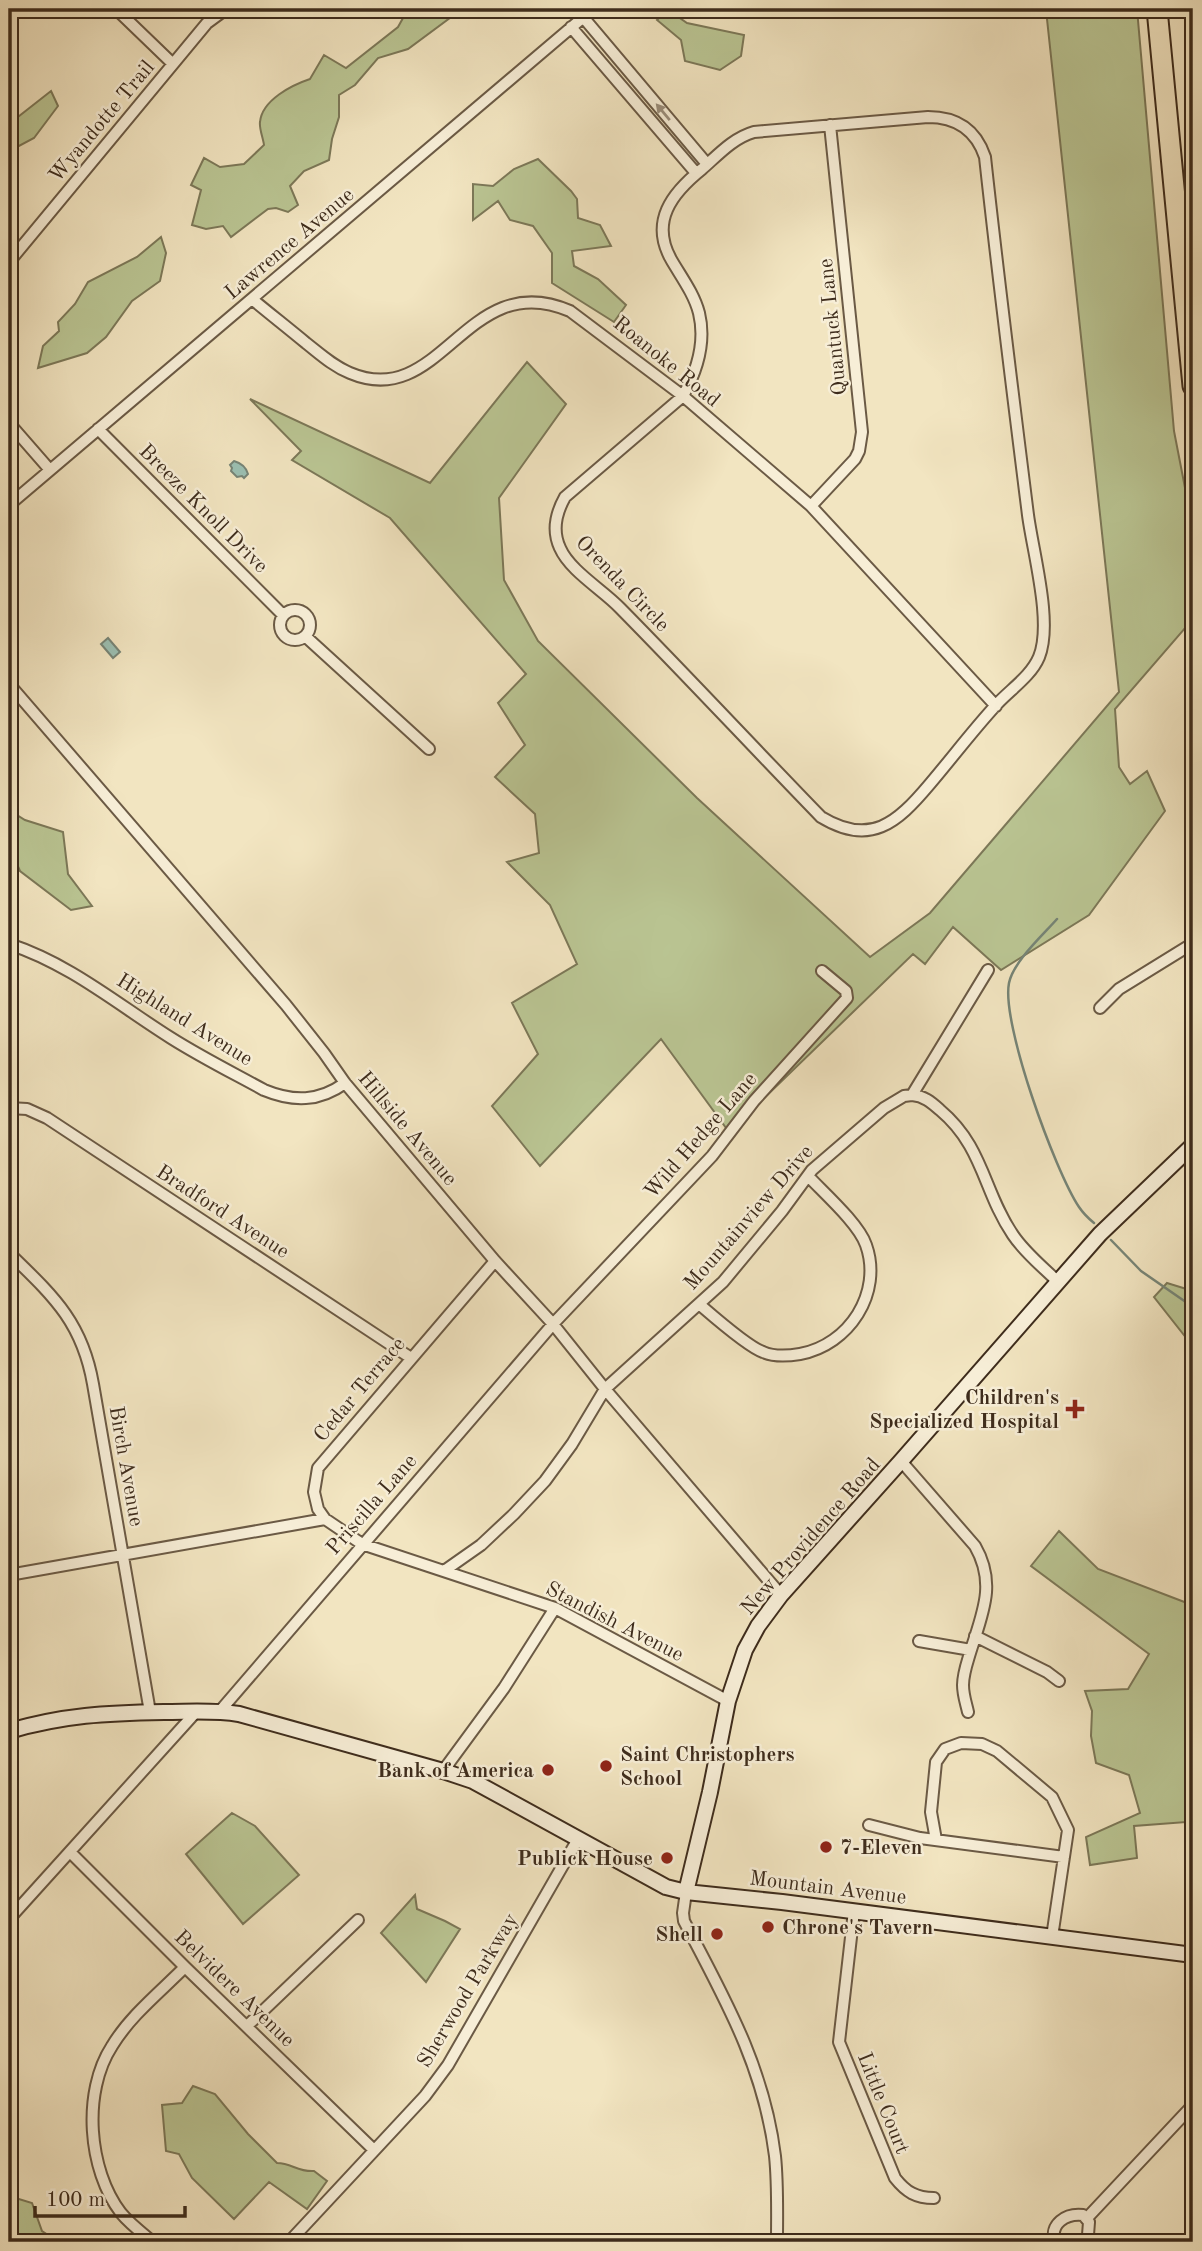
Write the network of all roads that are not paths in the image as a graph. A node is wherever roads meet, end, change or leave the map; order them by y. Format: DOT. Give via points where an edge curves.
graph roads {
  1 [pos="14,9"];
  2 [pos="116,9"];
  3 [pos="226,9"];
  4 [pos="593,9"];
  5 [pos="1157,9"];
  6 [pos="1170,9"];
  7 [pos="9,15"];
  8 [pos="583,17"];
  9 [pos="571,27"];
  10 [pos="173,64"];
  11 [pos="830,125"];
  12 [pos="707,164"];
  13 [pos="696,173"];
  14 [pos="9,262"];
  15 [pos="1193,262"];
  16 [pos="252,299"];
  17 [pos="1193,386"];
  18 [pos="684,396"];
  19 [pos="9,423"];
  20 [pos="98,429"];
  21 [pos="50,470"];
  22 [pos="9,505"];
  23 [pos="811,506"];
  24 [pos="283,615"];
  25 [pos="305,636"];
  26 [pos="9,684"];
  27 [pos="996,706"];
  28 [pos="429,749"];
  29 [pos="9,944"];
  30 [pos="1193,946"];
  31 [pos="988,970"];
  32 [pos="822,971"];
  33 [pos="1100,1008"];
  34 [pos="345,1083"];
  35 [pos="912,1095"];
  36 [pos="9,1108"];
  37 [pos="1193,1145"];
  38 [pos="808,1176"];
  39 [pos="9,1253"];
  40 [pos="495,1261"];
  41 [pos="1058,1282"];
  42 [pos="699,1304"];
  43 [pos="554,1324"];
  44 [pos="411,1358"];
  45 [pos="605,1389"];
  46 [pos="901,1461"];
  47 [pos="326,1519"];
  48 [pos="362,1544"];
  49 [pos="122,1555"];
  50 [pos="444,1571"];
  51 [pos="9,1574"];
  52 [pos="781,1595"];
  53 [pos="555,1608"];
  54 [pos="975,1636"];
  55 [pos="919,1641"];
  56 [pos="971,1650"];
  57 [pos="1059,1681"];
  58 [pos="728,1701"];
  59 [pos="219,1711"];
  60 [pos="150,1712"];
  61 [pos="196,1712"];
  62 [pos="968,1712"];
  63 [pos="9,1731"];
  64 [pos="443,1771"];
  65 [pos="869,1825"];
  66 [pos="578,1839"];
  67 [pos="936,1840"];
  68 [pos="70,1852"];
  69 [pos="1064,1857"];
  70 [pos="686,1892"];
  71 [pos="854,1911"];
  72 [pos="9,1919"];
  73 [pos="358,1920"];
  74 [pos="1052,1937"];
  75 [pos="1193,1955"];
  76 [pos="185,1967"];
  77 [pos="247,2026"];
  78 [pos="1193,2105"];
  79 [pos="374,2150"];
  80 [pos="934,2198"];
  81 [pos="1087,2218"];
  82 [pos="153,2242"];
  83 [pos="289,2242"];
  84 [pos="777,2242"];
  85 [pos="1055,2242"];
  86 [pos="1085,2242"];
  1 -- 7 [label="street"];
  2 -- 10 [label="street"];
  3 -- 10 [label="street, Wyandotte Trail" via="207,23"];
  4 -- 8 [label="street, Lawrence Avenue"];
  5 -- 17 [label="highway"];
  6 -- 15 [label="highway"];
  8 -- 9 [label="street, Lawrence Avenue"];
  12 -- 8 [label="street, one-way"];
  9 -- 13 [label="street"];
  9 -- 16 [label="street, Lawrence Avenue"];
  10 -- 14 [label="street, Wyandotte Trail"];
  11 -- 12 [label="street, Orenda Circle" via="754,132 737,139"];
  11 -- 23 [label="street, Quantuck Lane" via="862,432 855,459"];
  11 -- 27 [label="street, Orenda Circle" via="950,119 969,129 985,157 1028,521 1046,626 1037,662"];
  12 -- 13 [label="street, Orenda Circle"];
  13 -- 18 [label="street, Orenda Circle" via="673,196 663,234 667,254 691,291 700,315 698,362"];
  16 -- 18 [label="street, Roanoke Road" via="335,366 378,379 420,368 493,312 509,305 554,305 578,315"];
  16 -- 20 [label="street, Lawrence Avenue"];
  18 -- 23 [label="street, Roanoke Road"];
  18 -- 27 [label="street, Orenda Circle" via="565,497 556,516 559,548 821,817 859,830 892,822 911,807"];
  19 -- 21 [label="street"];
  20 -- 21 [label="street, Lawrence Avenue"];
  20 -- 24 [label="street, Breeze Knoll Drive"];
  21 -- 22 [label="street, Lawrence Avenue"];
  23 -- 27 [label="street, Roanoke Road"];
  24 -- 25 [label="street, Breeze Knoll Drive" via="280,629 286,637 296,640"];
  24 -- 25 [label="street, Breeze Knoll Drive" via="296,609 304,612 310,626"];
  25 -- 28 [label="street, Breeze Knoll Drive"];
  26 -- 34 [label="street, Hillside Avenue" via="286,1005"];
  29 -- 34 [label="street, Highland Avenue" via="98,987 171,1038 272,1093 303,1099 325,1095"];
  30 -- 33 [label="street" via="1119,989"];
  31 -- 35 [label="street"];
  32 -- 43 [label="street, Wild Hedge Lane" via="846,991 847,998 754,1101 712,1156"];
  34 -- 40 [label="street, Hillside Avenue"];
  35 -- 38 [label="street, Mountainview Drive" via="884,1108"];
  35 -- 41 [label="street" via="924,1097 962,1130 1013,1235"];
  36 -- 44 [label="street, Bradford Avenue" via="27,1109 47,1118"];
  37 -- 41 [label="street, New Providence Road" via="1126,1207"];
  38 -- 42 [label="street, Mountainview Drive" via="723,1282"];
  38 -- 42 [label="street" via="861,1233 868,1248 870,1281 855,1319 821,1347 778,1355 761,1352"];
  39 -- 49 [label="street, Birch Avenue" via="62,1307 86,1351"];
  40 -- 43 [label="street, Hillside Avenue"];
  40 -- 44 [label="street, Cedar Terrace"];
  41 -- 46 [label="street, New Providence Road"];
  42 -- 45 [label="street, Mountainview Drive"];
  43 -- 45 [label="street, Hillside Avenue"];
  43 -- 48 [label="street, Priscilla Lane"];
  44 -- 47 [label="street, Cedar Terrace" via="318,1468 315,1501"];
  45 -- 50 [label="street, Mountainview Drive" via="545,1481 498,1530"];
  45 -- 52 [label="street, Hillside Avenue"];
  46 -- 52 [label="street, New Providence Road"];
  46 -- 54 [label="street" via="983,1560 987,1588"];
  47 -- 48 [label="street"];
  47 -- 49 [label="street"];
  48 -- 50 [label="street, Standish Avenue"];
  48 -- 59 [label="street, Priscilla Lane"];
  49 -- 51 [label="street"];
  49 -- 60 [label="street, Birch Avenue"];
  50 -- 53 [label="street, Standish Avenue"];
  52 -- 58 [label="street, New Providence Road" via="744,1650"];
  53 -- 58 [label="street, Standish Avenue"];
  53 -- 64 [label="street"];
  54 -- 56 [label="street"];
  54 -- 57 [label="street"];
  55 -- 56 [label="street"];
  56 -- 62 [label="street" via="963,1683"];
  58 -- 70 [label="street, New Providence Road"];
  59 -- 61 [label="street, Mountain Avenue"];
  59 -- 64 [label="street, Mountain Avenue"];
  60 -- 61 [label="street, Mountain Avenue"];
  60 -- 63 [label="street, Mountain Avenue" via="72,1716"];
  61 -- 68 [label="street"];
  64 -- 66 [label="street, Mountain Avenue" via="482,1785"];
  65 -- 67 [label="street"];
  66 -- 70 [label="street, Mountain Avenue" via="666,1887"];
  66 -- 79 [label="street, Sherwood Parkway" via="453,2057 425,2096"];
  67 -- 69 [label="street"];
  67 -- 69 [label="street" via="931,1812 936,1762 945,1749 961,1743 982,1744 998,1751 1052,1797 1068,1830"];
  68 -- 72 [label="street"];
  68 -- 76 [label="street, Belvidere Avenue"];
  69 -- 74 [label="street"];
  70 -- 71 [label="street, Mountain Avenue"];
  70 -- 84 [label="street" via="684,1921 733,2016 759,2081 775,2158"];
  71 -- 74 [label="street, Mountain Avenue"];
  71 -- 80 [label="street, Little Court" via="839,2042 895,2178 907,2192"];
  73 -- 77 [label="street"];
  74 -- 75 [label="street, Mountain Avenue"];
  76 -- 77 [label="street, Belvidere Avenue"];
  76 -- 82 [label="street" via="111,2046 95,2096 93,2124 101,2178 121,2213"];
  77 -- 79 [label="street, Belvidere Avenue"];
  78 -- 81 [label="street"];
  79 -- 83 [label="street, Sherwood Parkway"];
  81 -- 85 [label="street" via="1076,2215 1062,2220 1054,2230"];
  81 -- 86 [label="street" via="1090,2229"];
}
